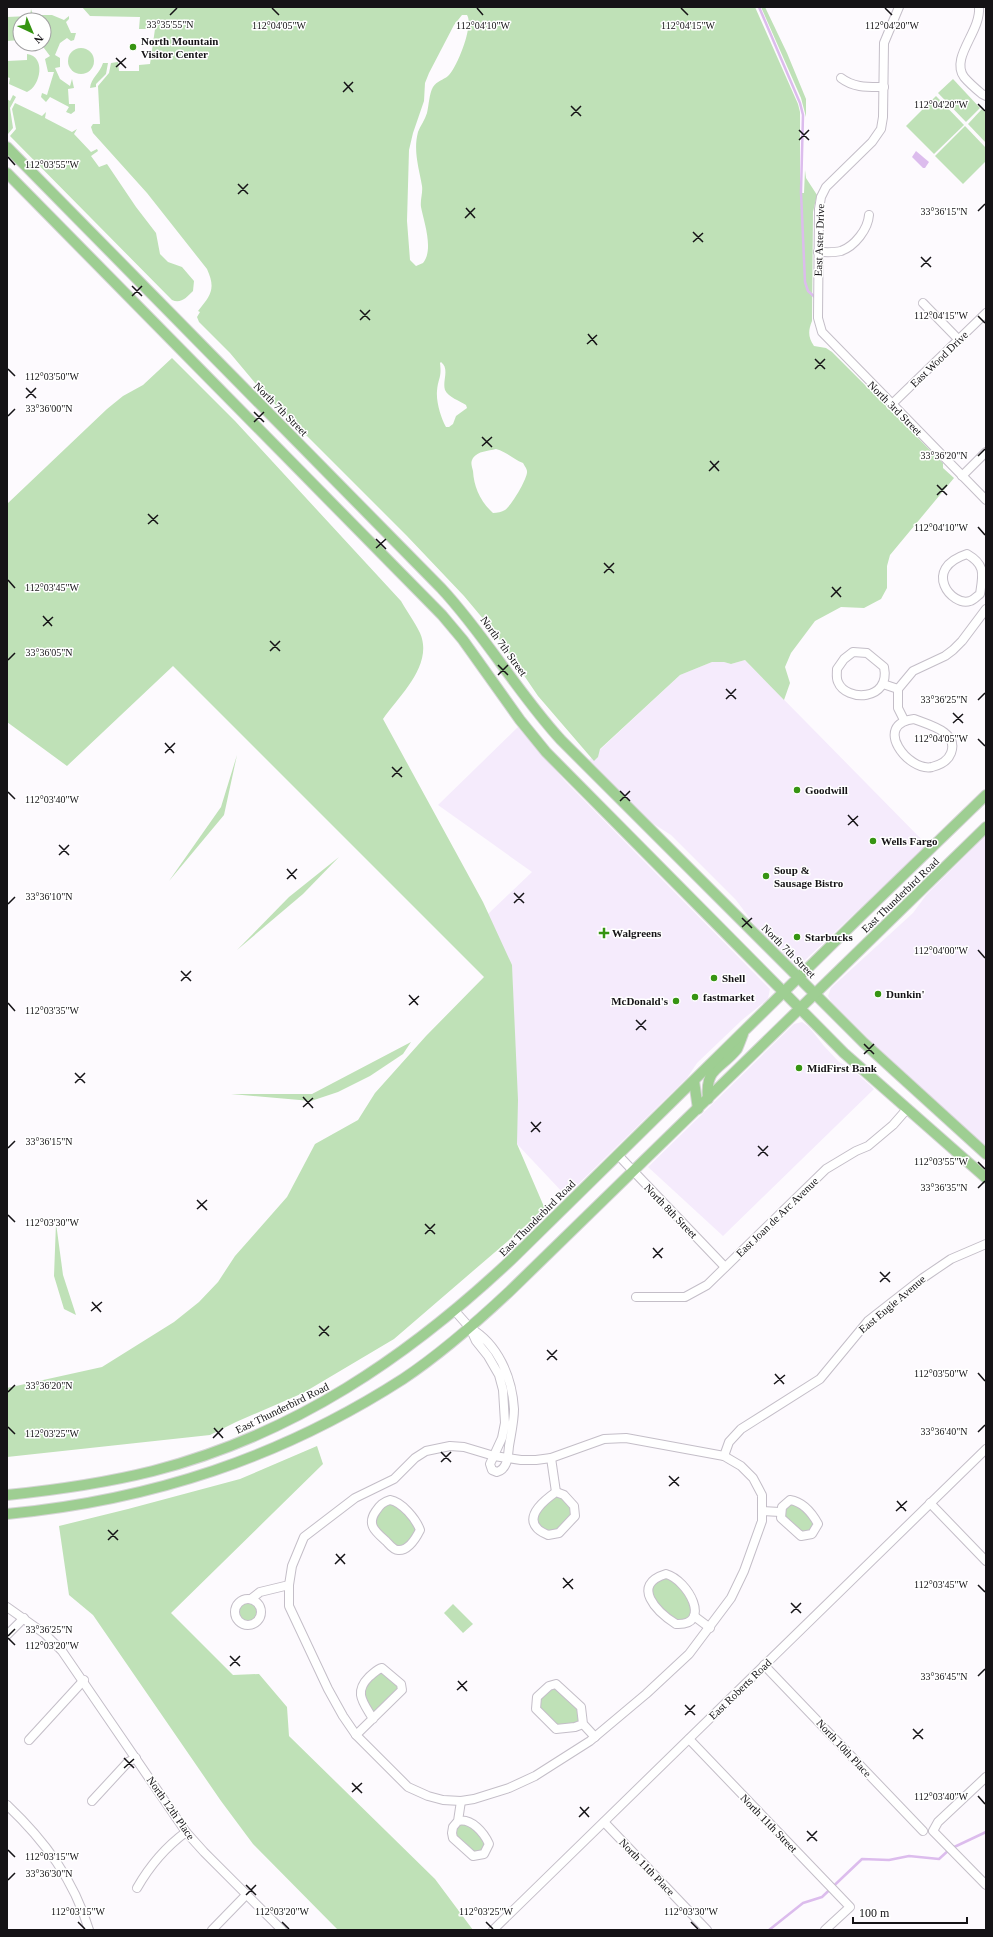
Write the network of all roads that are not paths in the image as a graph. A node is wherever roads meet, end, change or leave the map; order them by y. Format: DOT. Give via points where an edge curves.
graph roads {
  1 [pos="899,7"];
  2 [pos="979,7"];
  3 [pos="841,78"];
  4 [pos="884,87"];
  5 [pos="986,96"];
  6 [pos="7,147"];
  7 [pos="7,173"];
  8 [pos="52,192"];
  9 [pos="39,205"];
  10 [pos="870,215"];
  11 [pos="818,252"];
  12 [pos="922,303"];
  13 [pos="986,313"];
  14 [pos="822,332"];
  15 [pos="959,340"];
  16 [pos="892,404"];
  17 [pos="986,452"];
  18 [pos="962,476"];
  19 [pos="986,500"];
  20 [pos="976,597"];
  21 [pos="986,609"];
  22 [pos="883,684"];
  23 [pos="898,689"];
  24 [pos="904,720"];
  25 [pos="986,795"];
  26 [pos="986,827"];
  27 [pos="799,978"];
  28 [pos="784,992"];
  29 [pos="816,994"];
  30 [pos="801,1009"];
  31 [pos="745,1030"];
  32 [pos="694,1081"];
  33 [pos="708,1099"];
  34 [pos="698,1109"];
  35 [pos="907,1109"];
  36 [pos="986,1154"];
  37 [pos="618,1155"];
  38 [pos="634,1172"];
  39 [pos="986,1178"];
  40 [pos="986,1244"];
  41 [pos="725,1267"];
  42 [pos="636,1297"];
  43 [pos="455,1311"];
  44 [pos="470,1328"];
  45 [pos="507,1391"];
  46 [pos="986,1449"];
  47 [pos="494,1456"];
  48 [pos="724,1456"];
  49 [pos="508,1458"];
  50 [pos="550,1458"];
  51 [pos="375,1489"];
  52 [pos="556,1492"];
  53 [pos="7,1495"];
  54 [pos="382,1502"];
  55 [pos="930,1503"];
  56 [pos="762,1511"];
  57 [pos="780,1512"];
  58 [pos="7,1514"];
  59 [pos="986,1561"];
  60 [pos="289,1585"];
  61 [pos="251,1599"];
  62 [pos="7,1607"];
  63 [pos="694,1616"];
  64 [pos="24,1618"];
  65 [pos="710,1628"];
  66 [pos="7,1635"];
  67 [pos="764,1665"];
  68 [pos="84,1680"];
  69 [pos="373,1719"];
  70 [pos="583,1724"];
  71 [pos="356,1735"];
  72 [pos="595,1737"];
  73 [pos="689,1739"];
  74 [pos="29,1740"];
  75 [pos="136,1758"];
  76 [pos="986,1777"];
  77 [pos="92,1801"];
  78 [pos="461,1801"];
  79 [pos="7,1805"];
  80 [pos="458,1821"];
  81 [pos="604,1822"];
  82 [pos="923,1831"];
  83 [pos="186,1832"];
  84 [pos="986,1885"];
  85 [pos="136,1888"];
  86 [pos="247,1894"];
  87 [pos="89,1930"];
  88 [pos="212,1930"];
  89 [pos="282,1930"];
  90 [pos="493,1930"];
  91 [pos="707,1930"];
  92 [pos="825,1930"];
  1 -- 4 [label="street, East Aster Drive" via="884,42"];
  2 -- 5 [label="street" via="980,17 960,64 964,77"];
  3 -- 4 [label="street" via="857,86"];
  4 -- 11 [label="street, East Aster Drive" via="883,116 877,137 826,187 821,197"];
  6 -- 8 [label="main road, North 7th Street"];
  7 -- 9 [label="main road"];
  8 -- 9 [label="main road"];
  8 -- 27 [label="main road, North 7th Street" via="441,588 468,618 560,740"];
  9 -- 28 [label="main road" via="442,615 541,746"];
  10 -- 11 [label="street" via="866,230 850,245 842,250"];
  11 -- 14 [label="street, East Aster Drive" via="818,300"];
  12 -- 15 [label="street"];
  13 -- 15 [label="street, East Wood Drive"];
  14 -- 16 [label="street, North 3rd Street"];
  15 -- 16 [label="street, East Wood Drive"];
  16 -- 18 [label="street, North 3rd Street"];
  17 -- 18 [label="street"];
  18 -- 19 [label="street, North 3rd Street"];
  20 -- 20 [label="street" via="980,594 982,568 978,561 967,554 956,558 945,568 942,576 945,586 956,598 970,602"];
  20 -- 21 [label="street"];
  21 -- 23 [label="street" via="953,650 913,671"];
  22 -- 22 [label="street" via="886,677 884,667 867,653 854,652 844,659 837,669 838,682 857,696 870,695"];
  22 -- 23 [label="street"];
  23 -- 24 [label="street" via="898,708"];
  24 -- 24 [label="street" via="895,730 894,740 900,752 928,768 940,765 950,757 954,747 948,735 914,719"];
  25 -- 27 [label="main road, East Thunderbird Road"];
  26 -- 29 [label="main road, East Thunderbird Road"];
  27 -- 28 [label="main road, East Thunderbird Road"];
  27 -- 29 [label="main road, North 7th Street"];
  28 -- 30 [label="main road"];
  28 -- 31 [label="main road, East Thunderbird Road"];
  29 -- 30 [label="main road, East Thunderbird Road"];
  29 -- 36 [label="main road, North 7th Street" via="864,1043"];
  30 -- 33 [label="main road, East Thunderbird Road"];
  30 -- 35 [label="main road" via="854,1062"];
  31 -- 32 [label="main road, East Thunderbird Road"];
  31 -- 33 [label="main road" via="737,1048 709,1076"];
  32 -- 34 [label="main road"];
  32 -- 37 [label="main road, East Thunderbird Road"];
  33 -- 34 [label="main road, East Thunderbird Road"];
  34 -- 38 [label="main road, East Thunderbird Road"];
  35 -- 39 [label="main road"];
  35 -- 41 [label="street, East Joan de Arc Avenue" via="868,1146 826,1169"];
  37 -- 38 [label="street, North 8th Street"];
  37 -- 43 [label="main road, East Thunderbird Road" via="512,1260"];
  38 -- 41 [label="street, North 8th Street"];
  38 -- 44 [label="main road, East Thunderbird Road"];
  40 -- 48 [label="street, East Eugie Avenue" via="951,1259 868,1321 820,1379 741,1429 730,1442"];
  41 -- 42 [label="street, East Joan de Arc Avenue" via="707,1285 685,1296"];
  43 -- 44 [label="street"];
  43 -- 53 [label="main road, East Thunderbird Road" via="407,1349 351,1386 296,1416 238,1443 160,1469 79,1486"];
  44 -- 45 [label="street" via="482,1335 495,1351 505,1371"];
  44 -- 58 [label="main road, East Thunderbird Road" via="404,1378 369,1400 265,1452 162,1488 87,1505"];
  45 -- 47 [label="street" via="504,1400 505,1423"];
  45 -- 49 [label="street" via="513,1400 513,1424"];
  46 -- 55 [label="street, East Roberts Road"];
  47 -- 49 [label="street"];
  47 -- 49 [label="street" via="490,1466 497,1472"];
  47 -- 51 [label="street" via="464,1447 450,1446 426,1451 394,1479"];
  48 -- 50 [label="street" via="626,1438 604,1438"];
  48 -- 56 [label="street" via="754,1478 762,1495"];
  49 -- 50 [label="street"];
  50 -- 52 [label="street"];
  51 -- 54 [label="street"];
  51 -- 60 [label="street" via="355,1498 304,1537 292,1566"];
  52 -- 52 [label="street" via="535,1512 533,1518 537,1528 548,1535 559,1533 574,1516 574,1506 564,1495"];
  54 -- 54 [label="street" via="371,1518 371,1525 393,1548 405,1549 420,1530 418,1524 394,1501"];
  55 -- 59 [label="street"];
  55 -- 67 [label="street, East Roberts Road"];
  56 -- 57 [label="street"];
  56 -- 65 [label="street" via="762,1521 744,1571"];
  57 -- 57 [label="street" via="785,1523 801,1536 812,1534 816,1530 818,1524 815,1519 796,1501 787,1501"];
  60 -- 61 [label="street" via="260,1592"];
  60 -- 71 [label="street" via="289,1606 328,1689"];
  62 -- 64 [label="street, North 12th Place"];
  63 -- 63 [label="street" via="695,1605 692,1597 687,1588 673,1576 666,1574 653,1581 649,1596 652,1604 669,1619 676,1624 682,1624"];
  63 -- 65 [label="street"];
  64 -- 66 [label="street"];
  64 -- 68 [label="street, North 12th Place" via="54,1642"];
  65 -- 72 [label="street" via="689,1654"];
  67 -- 73 [label="street, East Roberts Road"];
  67 -- 82 [label="street, North 10th Place"];
  68 -- 74 [label="street"];
  68 -- 75 [label="street, North 12th Place"];
  69 -- 69 [label="street" via="402,1690 401,1684 382,1668 378,1668 360,1689 360,1697"];
  69 -- 71 [label="street"];
  70 -- 70 [label="street" via="581,1707 556,1684 549,1686 537,1697 536,1708 556,1729"];
  70 -- 72 [label="street"];
  71 -- 78 [label="street" via="408,1787 443,1800"];
  72 -- 78 [label="street" via="535,1776 509,1788"];
  73 -- 81 [label="street, East Roberts Road"];
  73 -- 92 [label="street, North 11th Street" via="850,1907"];
  75 -- 77 [label="street" via="128,1762"];
  75 -- 83 [label="street, North 12th Place"];
  76 -- 84 [label="street" via="938,1822 933,1831"];
  78 -- 80 [label="street"];
  79 -- 87 [label="street" via="33,1830 60,1866 72,1886"];
  80 -- 80 [label="street" via="453,1827 453,1838 473,1856 484,1854 489,1844 483,1834 473,1824"];
  81 -- 90 [label="street, East Roberts Road"];
  81 -- 91 [label="street, North 11th Place"];
  83 -- 85 [label="street" via="177,1838"];
  83 -- 86 [label="street, North 12th Place"];
  86 -- 88 [label="street"];
  86 -- 89 [label="street, North 12th Place"];
}
